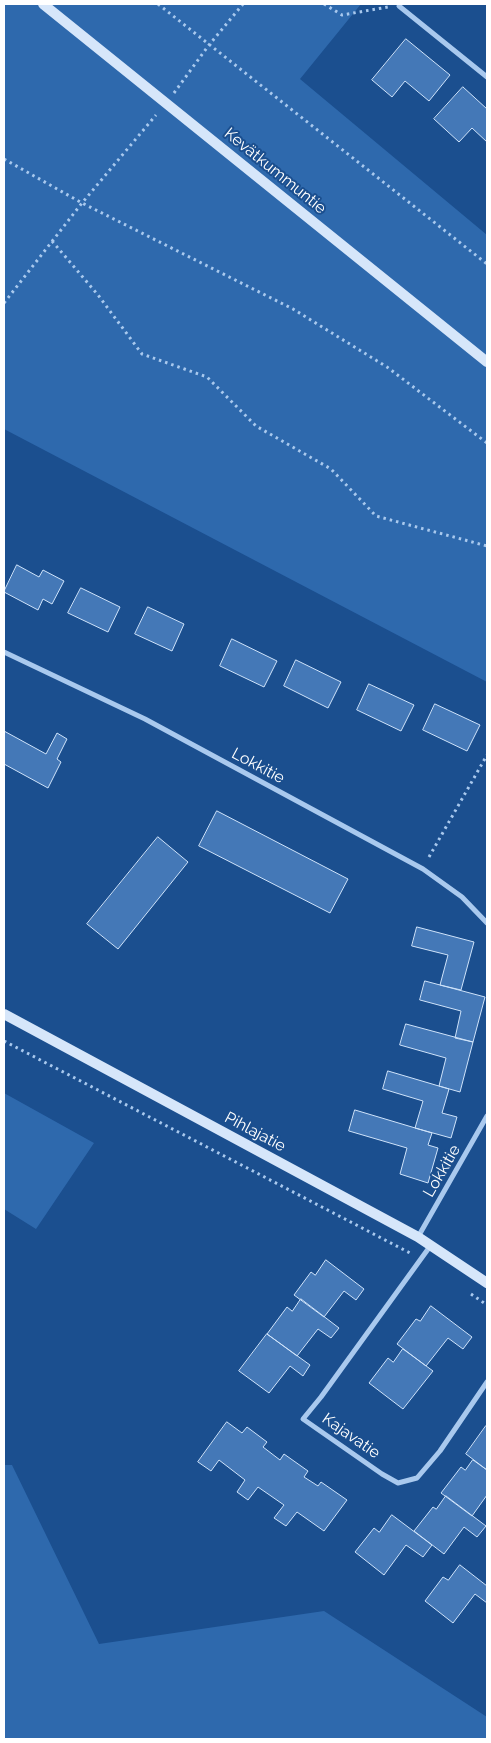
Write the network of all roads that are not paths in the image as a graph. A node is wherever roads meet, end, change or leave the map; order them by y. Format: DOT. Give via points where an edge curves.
graph roads {
  1 [pos="43,4"];
  2 [pos="399,6"];
  3 [pos="487,77"];
  4 [pos="487,362"];
  5 [pos="4,652"];
  6 [pos="487,923"];
  7 [pos="4,1014"];
  8 [pos="487,1116"];
  9 [pos="418,1237"];
  10 [pos="431,1245"];
  11 [pos="487,1283"];
  12 [pos="487,1382"];
  1 -- 4 [label="street, Kevätkummuntie"];
  2 -- 3 [label="street"];
  5 -- 6 [label="street, Lokkitie" via="145,719 422,869 462,897"];
  7 -- 9 [label="street, Pihlajatie"];
  8 -- 9 [label="street, Lokkitie"];
  9 -- 10 [label="street, Pihlajatie"];
  10 -- 11 [label="street, Pihlajatie"];
  10 -- 12 [label="street, Kajavatie" via="303,1418 398,1484 417,1478 440,1451"];
}
